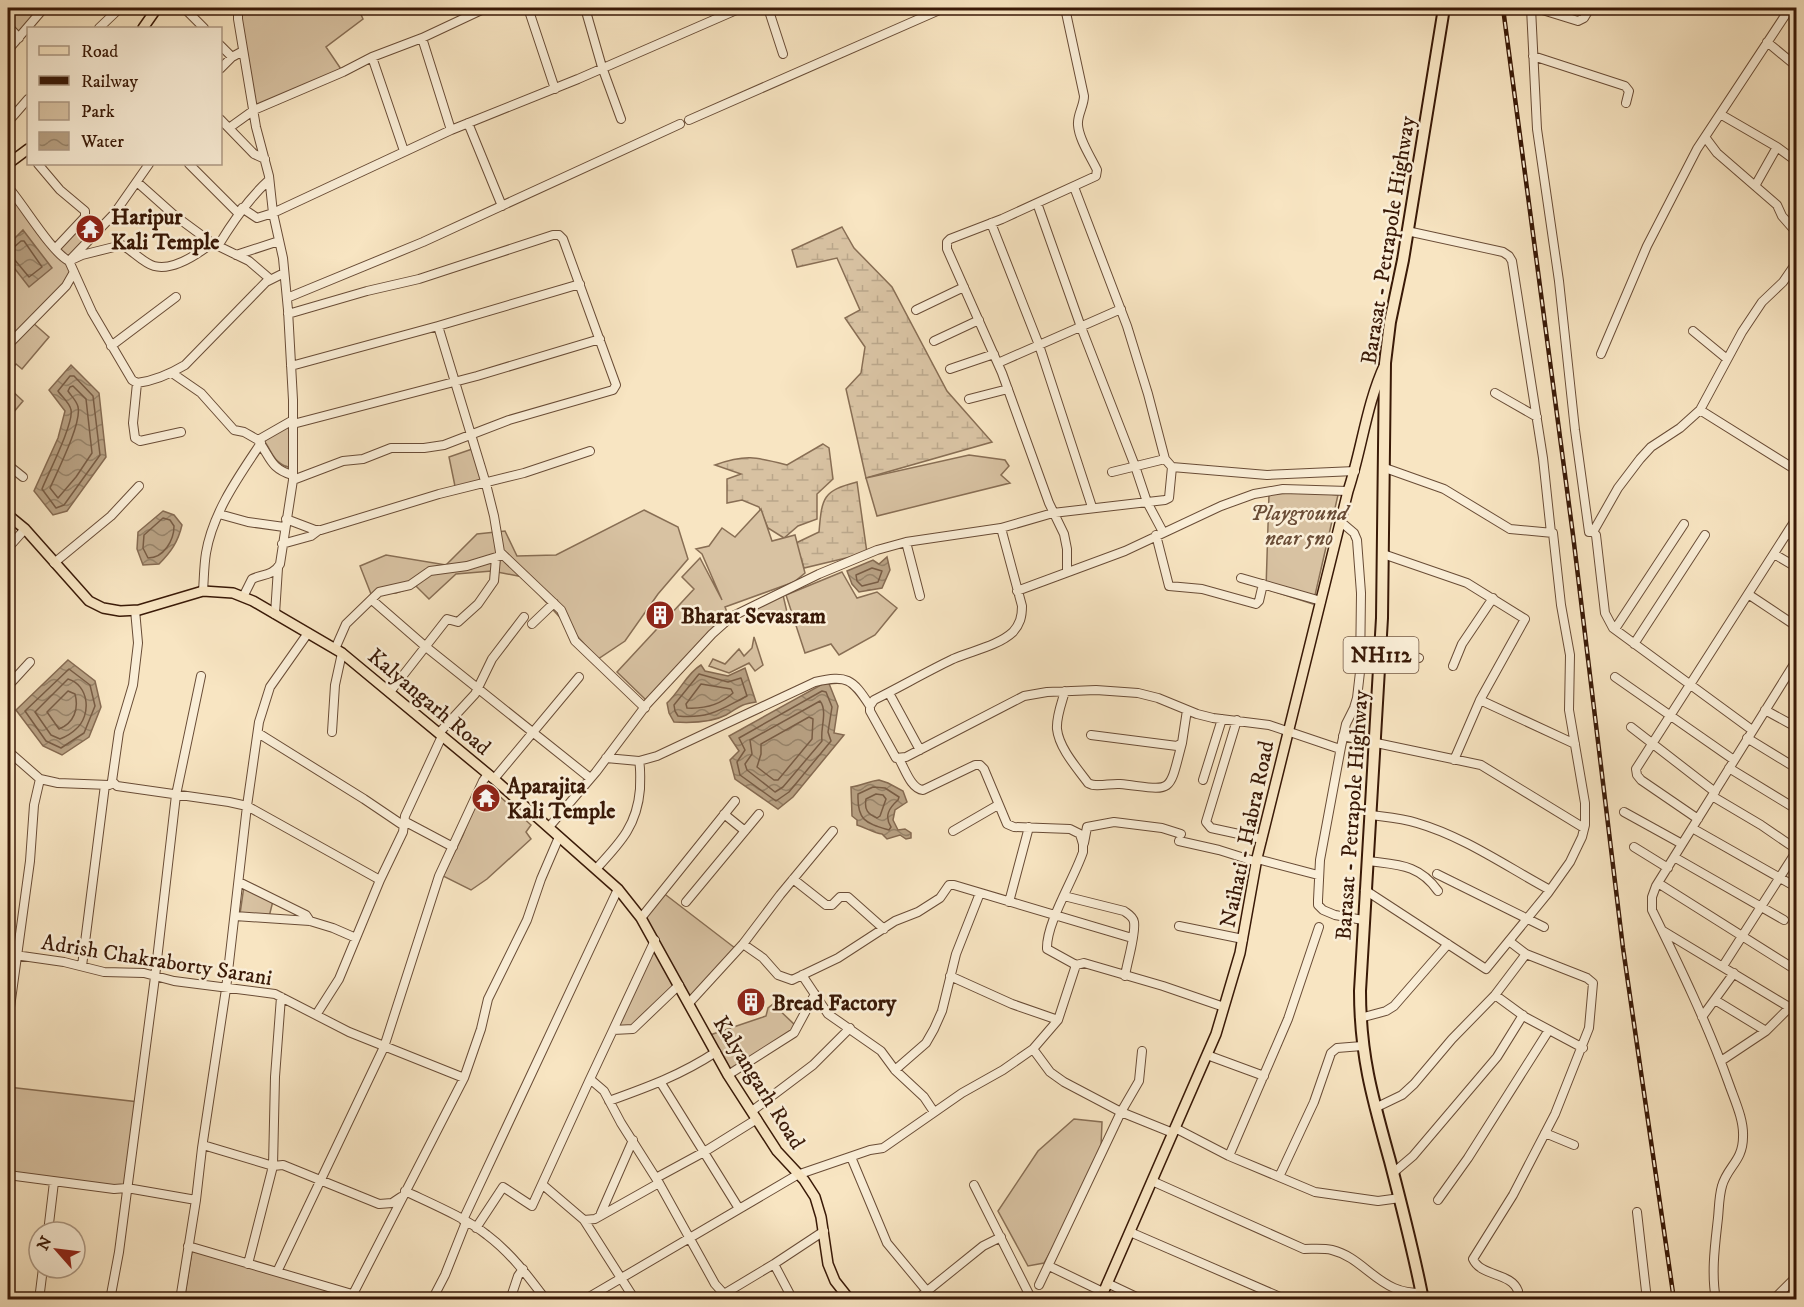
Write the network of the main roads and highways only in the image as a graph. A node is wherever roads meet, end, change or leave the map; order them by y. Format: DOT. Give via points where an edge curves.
graph roads {
  1 [pos="158,8"];
  2 [pos="1444,8"];
  3 [pos="144,27"];
  4 [pos="27,150"];
  5 [pos="8,165"];
  6 [pos="1385,363"];
  7 [pos="8,515"];
  8 [pos="1104,1291"];
  9 [pos="1422,1296"];
  10 [pos="850,1299"];
  1 -- 3 [label="main road"];
  2 -- 6 [label="highway, Barasat - Petrapole Highway / NH112"];
  4 -- 5 [label="main road"];
  6 -- 8 [label="main road, Naihati - Habra Road" via="1374,386 1224,1007 1207,1055"];
  6 -- 9 [label="highway, Barasat - Petrapole Highway / NH112" via="1381,645 1360,1018 1375,1108"];
  7 -- 10 [label="main road, Kalyangarh Road" via="89,601 104,608 135,610 203,591 233,593 338,651 491,776 618,889 655,940 728,1075 777,1151 815,1197 828,1264 835,1281"];
}
